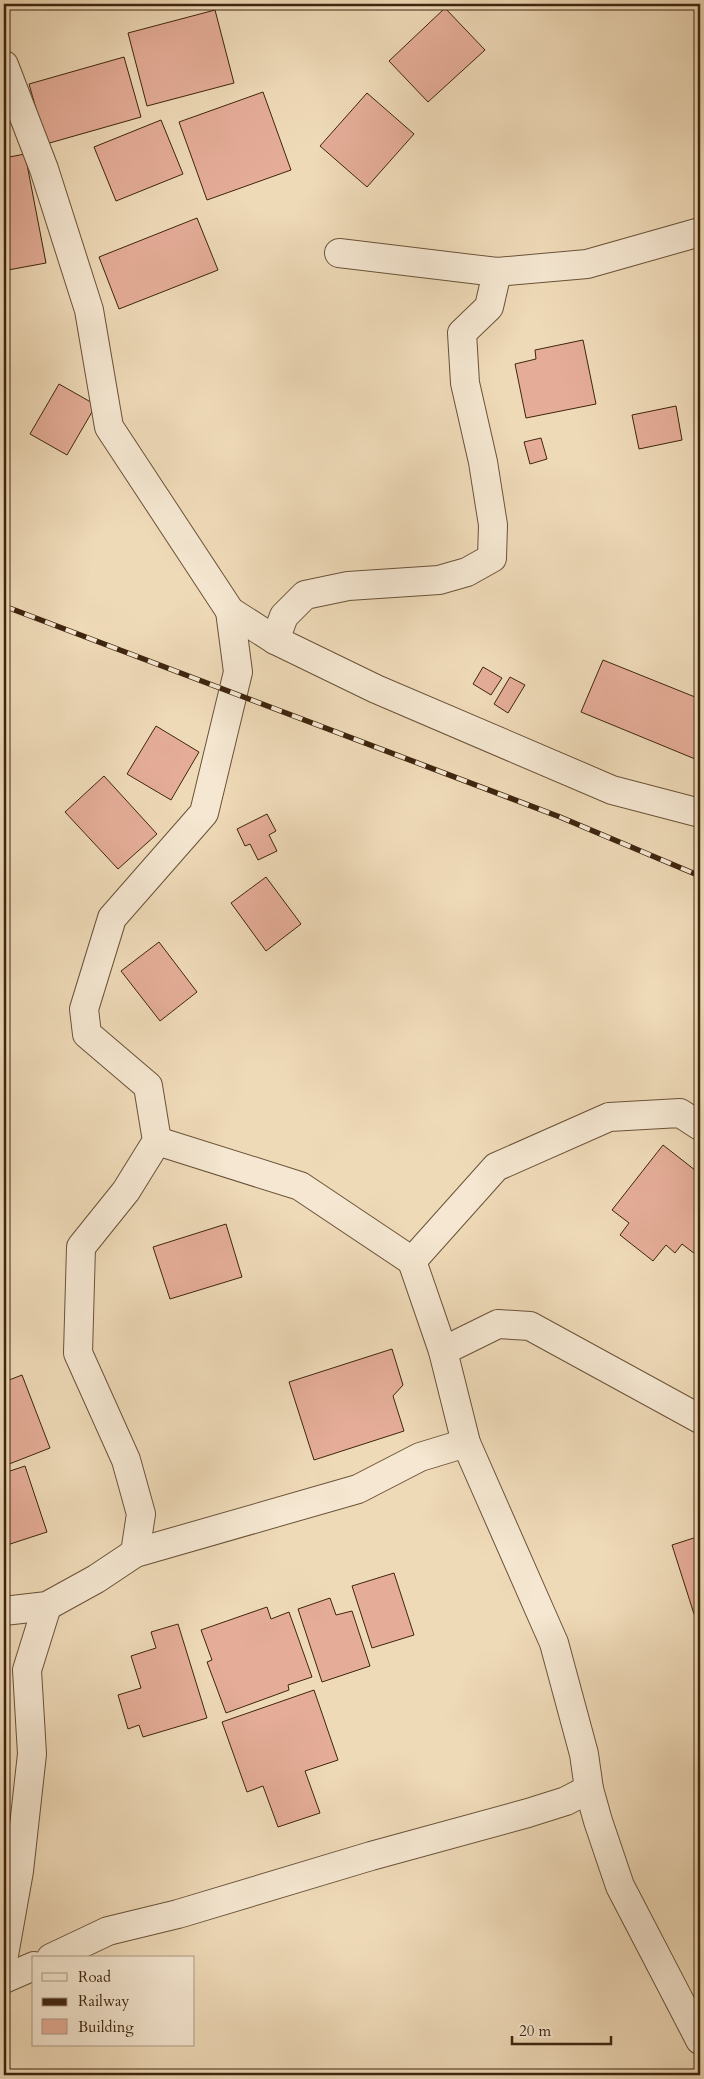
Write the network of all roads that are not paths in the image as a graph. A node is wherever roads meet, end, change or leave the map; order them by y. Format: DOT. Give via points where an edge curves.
graph roads {
  1 [pos="4,65"];
  2 [pos="700,232"];
  3 [pos="338,253"];
  4 [pos="497,272"];
  5 [pos="230,611"];
  6 [pos="275,640"];
  7 [pos="700,813"];
  8 [pos="700,1126"];
  9 [pos="157,1141"];
  10 [pos="412,1261"];
  11 [pos="443,1351"];
  12 [pos="700,1419"];
  13 [pos="466,1443"];
  14 [pos="135,1553"];
  15 [pos="47,1606"];
  16 [pos="4,1611"];
  17 [pos="589,1789"];
  18 [pos="4,1954"];
  19 [pos="55,1956"];
  20 [pos="32,1967"];
  21 [pos="4,1979"];
  22 [pos="700,2040"];
  1 -- 5 [label="street" via="44,169 89,310 109,427"];
  2 -- 4 [label="street" via="587,264"];
  3 -- 4 [label="street"];
  4 -- 6 [label="street" via="489,307 462,333 464,383 483,462 493,525 492,558 467,572 439,580 348,586 305,595 284,616"];
  5 -- 6 [label="street"];
  5 -- 9 [label="street" via="238,672 204,813 112,918 84,1008 87,1034 148,1086"];
  6 -- 7 [label="street" via="376,689 612,790"];
  8 -- 10 [label="street" via="680,1113 608,1117 496,1166"];
  9 -- 10 [label="street" via="300,1186"];
  9 -- 14 [label="street" via="126,1191 81,1247 78,1353 126,1460 141,1514"];
  10 -- 11 [label="street"];
  11 -- 12 [label="street" via="498,1324 530,1326"];
  11 -- 13 [label="street"];
  13 -- 14 [label="street" via="420,1457 358,1489"];
  13 -- 17 [label="street" via="554,1643 584,1754"];
  14 -- 15 [label="street"];
  15 -- 16 [label="street"];
  15 -- 18 [label="street" via="28,1670 32,1754 19,1871"];
  17 -- 19 [label="street" via="566,1801 528,1813 178,1914 108,1931"];
  17 -- 22 [label="street" via="620,1886"];
  20 -- 21 [label="street"];
}
